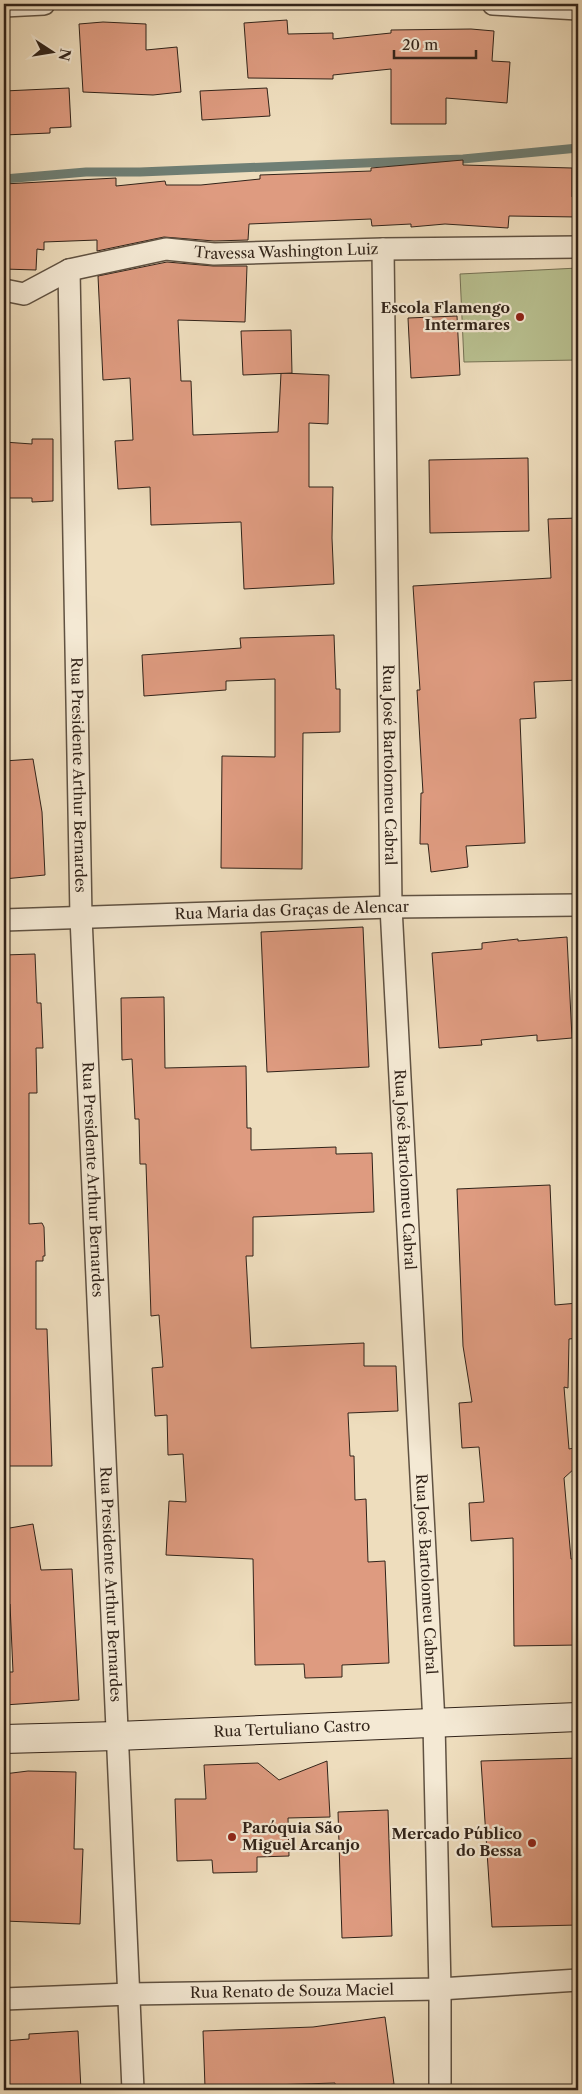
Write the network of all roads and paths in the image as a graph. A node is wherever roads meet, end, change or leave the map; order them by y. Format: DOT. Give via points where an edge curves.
graph roads {
  1 [pos="44,4"];
  2 [pos="493,4"];
  3 [pos="4,6"];
  4 [pos="578,9"];
  5 [pos="578,247"];
  6 [pos="383,248"];
  7 [pos="69,270"];
  8 [pos="4,290"];
  9 [pos="578,906"];
  10 [pos="391,907"];
  11 [pos="81,917"];
  12 [pos="4,920"];
  13 [pos="578,1717"];
  14 [pos="434,1723"];
  15 [pos="117,1736"];
  16 [pos="4,1739"];
  17 [pos="578,1980"];
  18 [pos="440,1989"];
  19 [pos="130,1994"];
  20 [pos="4,2000"];
  21 [pos="133,2090"];
  22 [pos="440,2090"];
  1 -- 3 [label="street"];
  2 -- 4 [label="street"];
  5 -- 6 [label="street, Travessa Washington Luiz"];
  6 -- 7 [label="street, Travessa Washington Luiz" via="214,254 166,249"];
  6 -- 10 [label="street, Rua José Bartolomeu Cabral"];
  7 -- 8 [label="street, Travessa Washington Luiz" via="24,294"];
  7 -- 11 [label="street, Rua Presidente Arthur Bernardes"];
  9 -- 10 [label="street, Rua Maria das Graças de Alencar"];
  10 -- 11 [label="street, Rua Maria das Graças de Alencar"];
  10 -- 14 [label="street, Rua José Bartolomeu Cabral"];
  11 -- 12 [label="street, Rua Maria das Graças de Alencar"];
  11 -- 15 [label="street, Rua Presidente Arthur Bernardes"];
  13 -- 14 [label="street, Rua Tertuliano Castro"];
  14 -- 15 [label="street, Rua Tertuliano Castro"];
  14 -- 18 [label="street, Rua José Bartolomeu Cabral"];
  15 -- 16 [label="street, Rua Tertuliano Castro"];
  15 -- 19 [label="street, Rua Presidente Arthur Bernardes"];
  17 -- 18 [label="street, Rua Renato de Souza Maciel"];
  18 -- 19 [label="street, Rua Renato de Souza Maciel"];
  18 -- 22 [label="street, Rua José Bartolomeu Cabral"];
  19 -- 20 [label="street, Rua Renato de Souza Maciel"];
  19 -- 21 [label="street, Rua Presidente Arthur Bernardes"];
}
